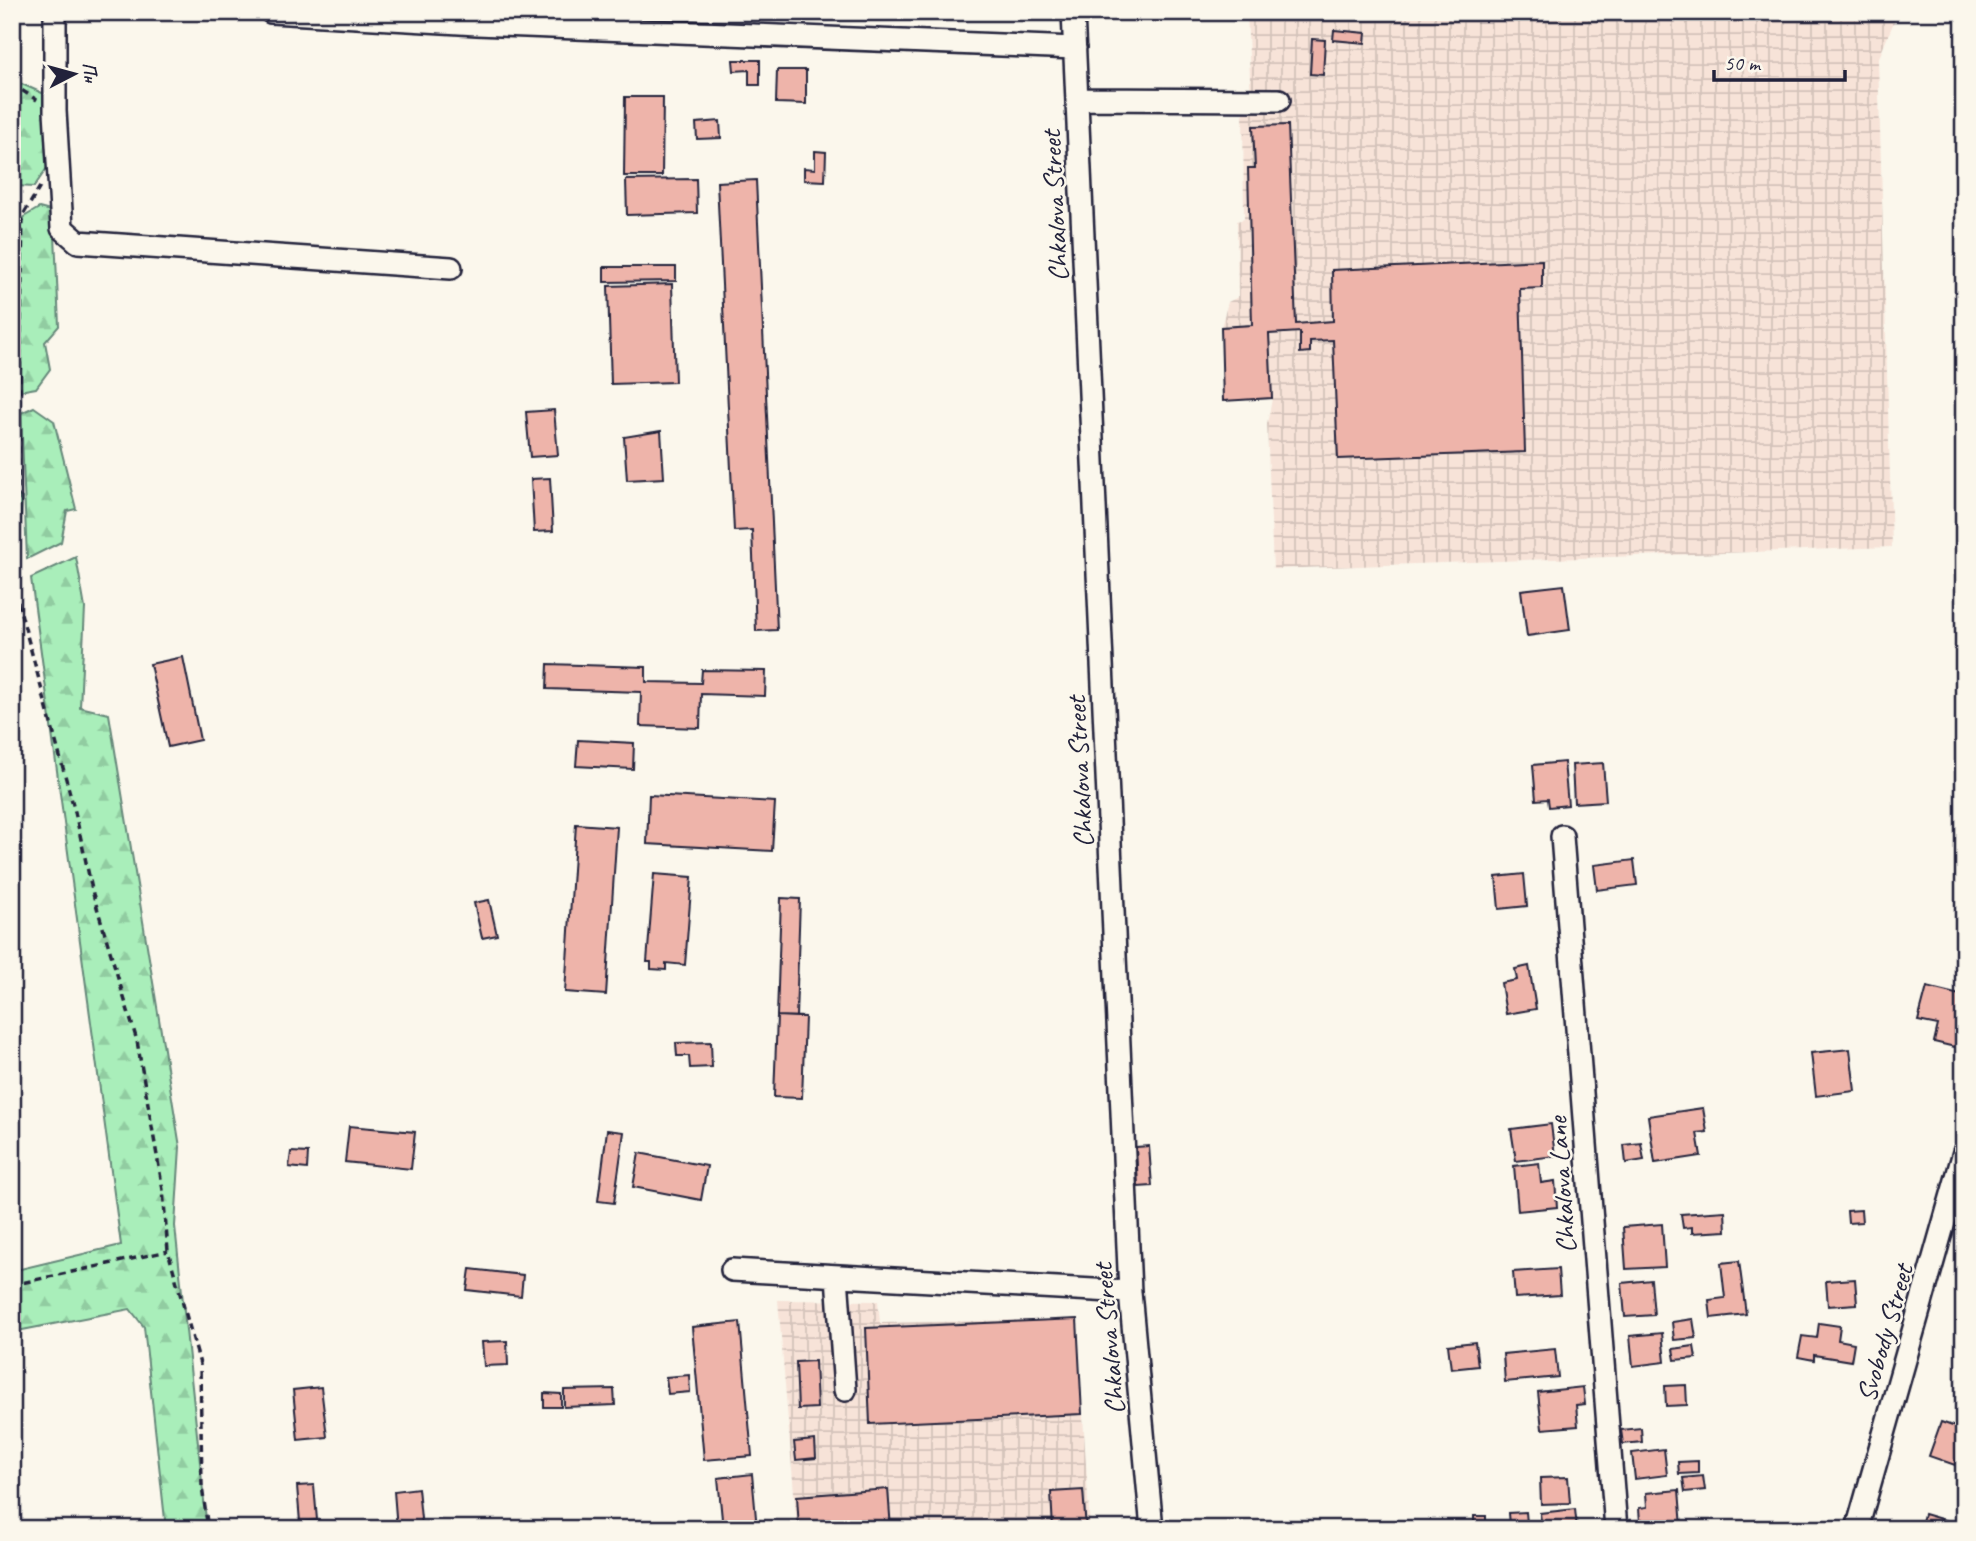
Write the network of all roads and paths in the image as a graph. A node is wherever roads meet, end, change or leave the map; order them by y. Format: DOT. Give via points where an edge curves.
graph roads {
  1 [pos="55,12"];
  2 [pos="271,12"];
  3 [pos="1073,12"];
  4 [pos="1075,48"];
  5 [pos="12,84"];
  6 [pos="1077,99"];
  7 [pos="1279,100"];
  8 [pos="55,111"];
  9 [pos="57,159"];
  10 [pos="451,268"];
  11 [pos="1562,836"];
  12 [pos="1964,1152"];
  13 [pos="168,1251"];
  14 [pos="732,1270"];
  15 [pos="837,1276"];
  16 [pos="12,1285"];
  17 [pos="1130,1292"];
  18 [pos="845,1390"];
  19 [pos="208,1529"];
  20 [pos="1152,1529"];
  21 [pos="1616,1529"];
  22 [pos="1857,1529"];
  1 -- 8 [label="street"];
  2 -- 4 [label="street"];
  3 -- 4 [label="street, Chkalova Street"];
  4 -- 6 [label="street, Chkalova Street"];
  5 -- 8 [label="path"];
  6 -- 7 [label="street"];
  6 -- 17 [label="street, Chkalova Street"];
  8 -- 9 [label="street"];
  9 -- 10 [label="street" via="62,228 78,242"];
  9 -- 13 [label="path" via="23,215 16,595 93,894 137,1041 163,1190"];
  11 -- 21 [label="street, Chkalova Lane"];
  12 -- 22 [label="street, Svobody Street"];
  13 -- 16 [label="path"];
  13 -- 19 [label="path" via="200,1364 202,1487"];
  14 -- 15 [label="street"];
  15 -- 17 [label="street"];
  15 -- 18 [label="street"];
  17 -- 20 [label="street, Chkalova Street"];
}
